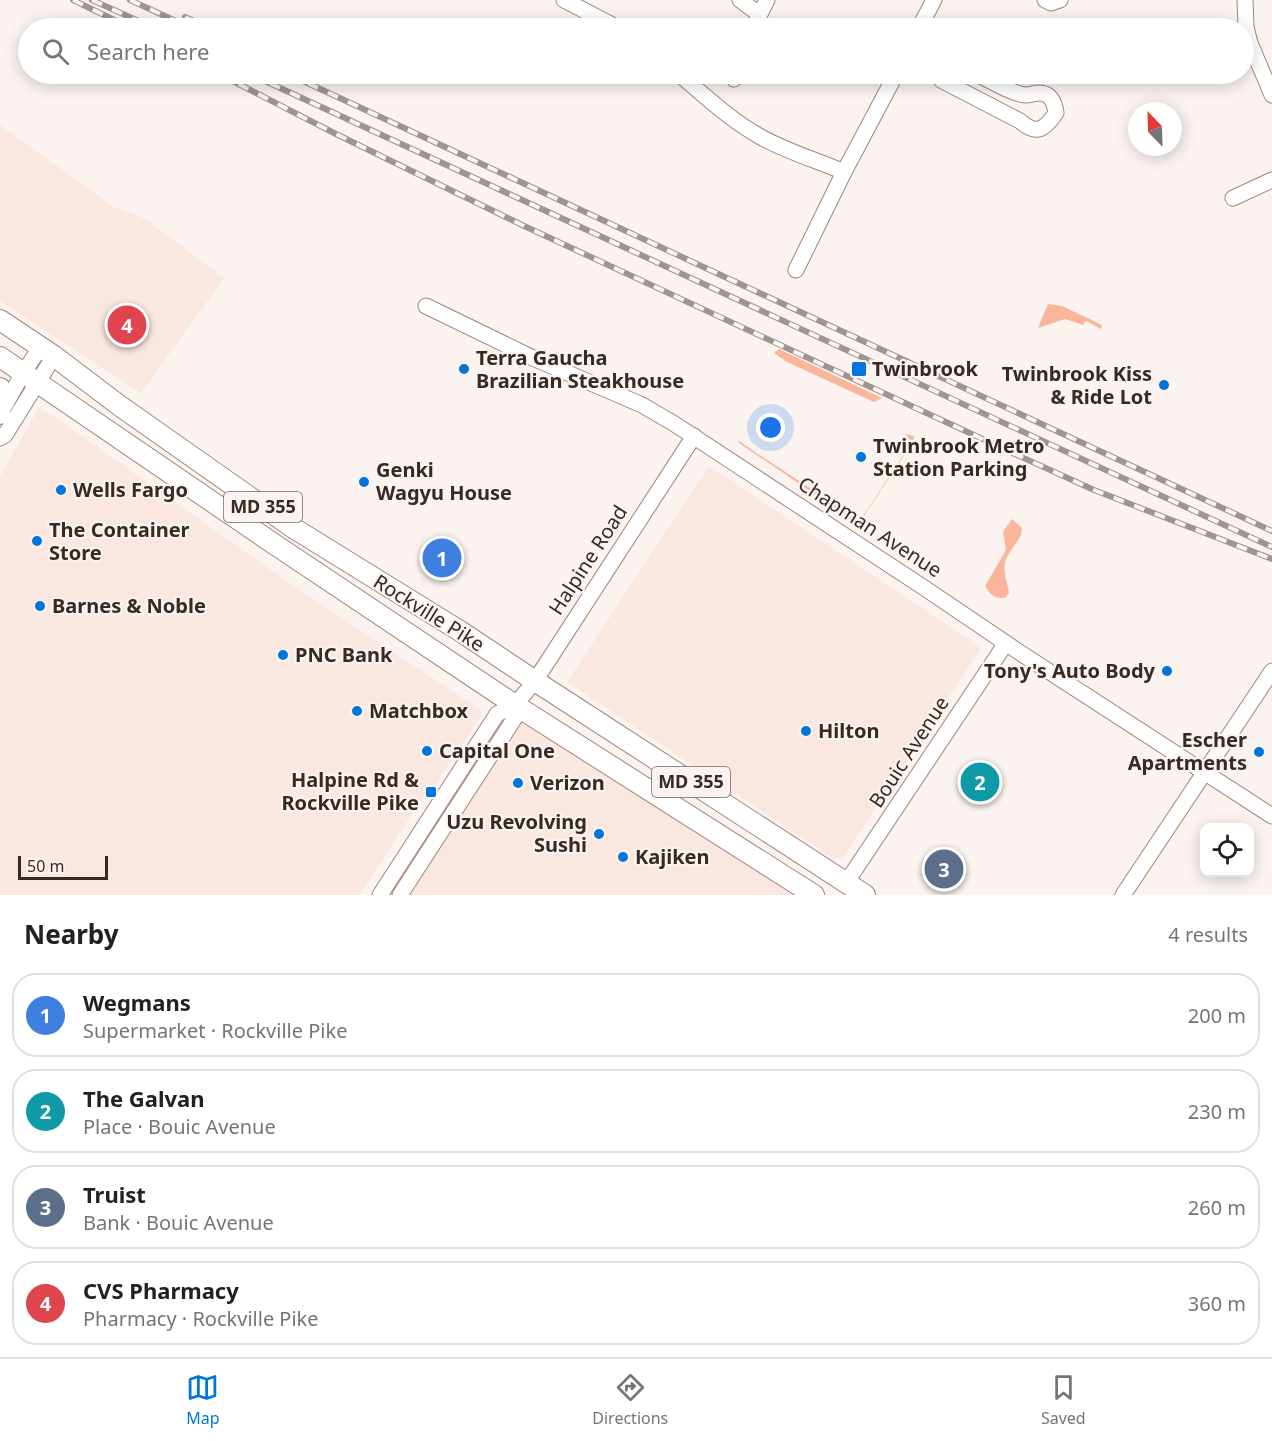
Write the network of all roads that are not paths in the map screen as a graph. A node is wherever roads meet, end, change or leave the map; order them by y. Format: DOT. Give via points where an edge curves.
graph roads {
  1 [pos="564,0"];
  2 [pos="740,0"];
  3 [pos="766,0"];
  4 [pos="934,0"];
  5 [pos="1046,0"];
  6 [pos="1060,0"];
  7 [pos="1245,0"];
  8 [pos="599,18"];
  9 [pos="754,18"];
  10 [pos="757,18"];
  11 [pos="924,18"];
  12 [pos="1246,18"];
  13 [pos="1254,52"];
  14 [pos="691,84"];
  15 [pos="891,84"];
  16 [pos="949,84"];
  17 [pos="998,84"];
  18 [pos="1272,95"];
  19 [pos="844,172"];
  20 [pos="1272,180"];
  21 [pos="1233,198"];
  22 [pos="796,270"];
  23 [pos="426,306"];
  24 [pos="0,320"];
  25 [pos="47,352"];
  26 [pos="0,357"];
  27 [pos="30,378"];
  28 [pos="0,388"];
  29 [pos="0,414"];
  30 [pos="694,436"];
  31 [pos="0,438"];
  32 [pos="1006,643"];
  33 [pos="1272,670"];
  34 [pos="535,681"];
  35 [pos="515,705"];
  36 [pos="1204,772"];
  37 [pos="1272,816"];
  38 [pos="846,883"];
  39 [pos="807,890"];
  40 [pos="380,895"];
  41 [pos="400,895"];
  42 [pos="865,895"];
  43 [pos="1123,895"];
  1 -- 8 [label="street"];
  2 -- 9 [label="street"];
  3 -- 10 [label="street"];
  4 -- 11 [label="street"];
  5 -- 6 [label="street"];
  7 -- 12 [label="street"];
  13 -- 18 [label="street"];
  14 -- 19 [label="street" via="759,136"];
  15 -- 19 [label="street"];
  16 -- 17 [label="street" via="1029,129 1047,125 1056,113 1047,94 1026,95"];
  19 -- 22 [label="street"];
  20 -- 21 [label="street"];
  23 -- 30 [label="street, Chapman Avenue" via="642,405"];
  24 -- 25 [label="main road, Rockville Pike / MD 355"];
  25 -- 27 [label="street"];
  25 -- 34 [label="main road, Rockville Pike / MD 355" via="295,529"];
  26 -- 27 [label="main road, Rockville Pike / MD 355"];
  27 -- 29 [label="street"];
  27 -- 31 [label="street" via="5,435"];
  27 -- 35 [label="main road, Rockville Pike / MD 355"];
  28 -- 29 [label="main road"];
  30 -- 32 [label="street, Chapman Avenue"];
  30 -- 34 [label="street, Halpine Road"];
  32 -- 36 [label="street, Chapman Avenue"];
  32 -- 38 [label="street, Bouic Avenue"];
  33 -- 36 [label="street"];
  34 -- 35 [label="street, Halpine Road"];
  34 -- 38 [label="main road, Rockville Pike / MD 355"];
  35 -- 39 [label="main road, Rockville Pike / MD 355"];
  35 -- 40 [label="street, Halpine Road" via="497,714"];
  35 -- 41 [label="street, Halpine Road" via="516,716"];
  36 -- 37 [label="street, Chapman Avenue"];
  36 -- 43 [label="street"];
  38 -- 39 [label="main road" via="826,890"];
  38 -- 42 [label="main road, Rockville Pike / MD 355"];
}
